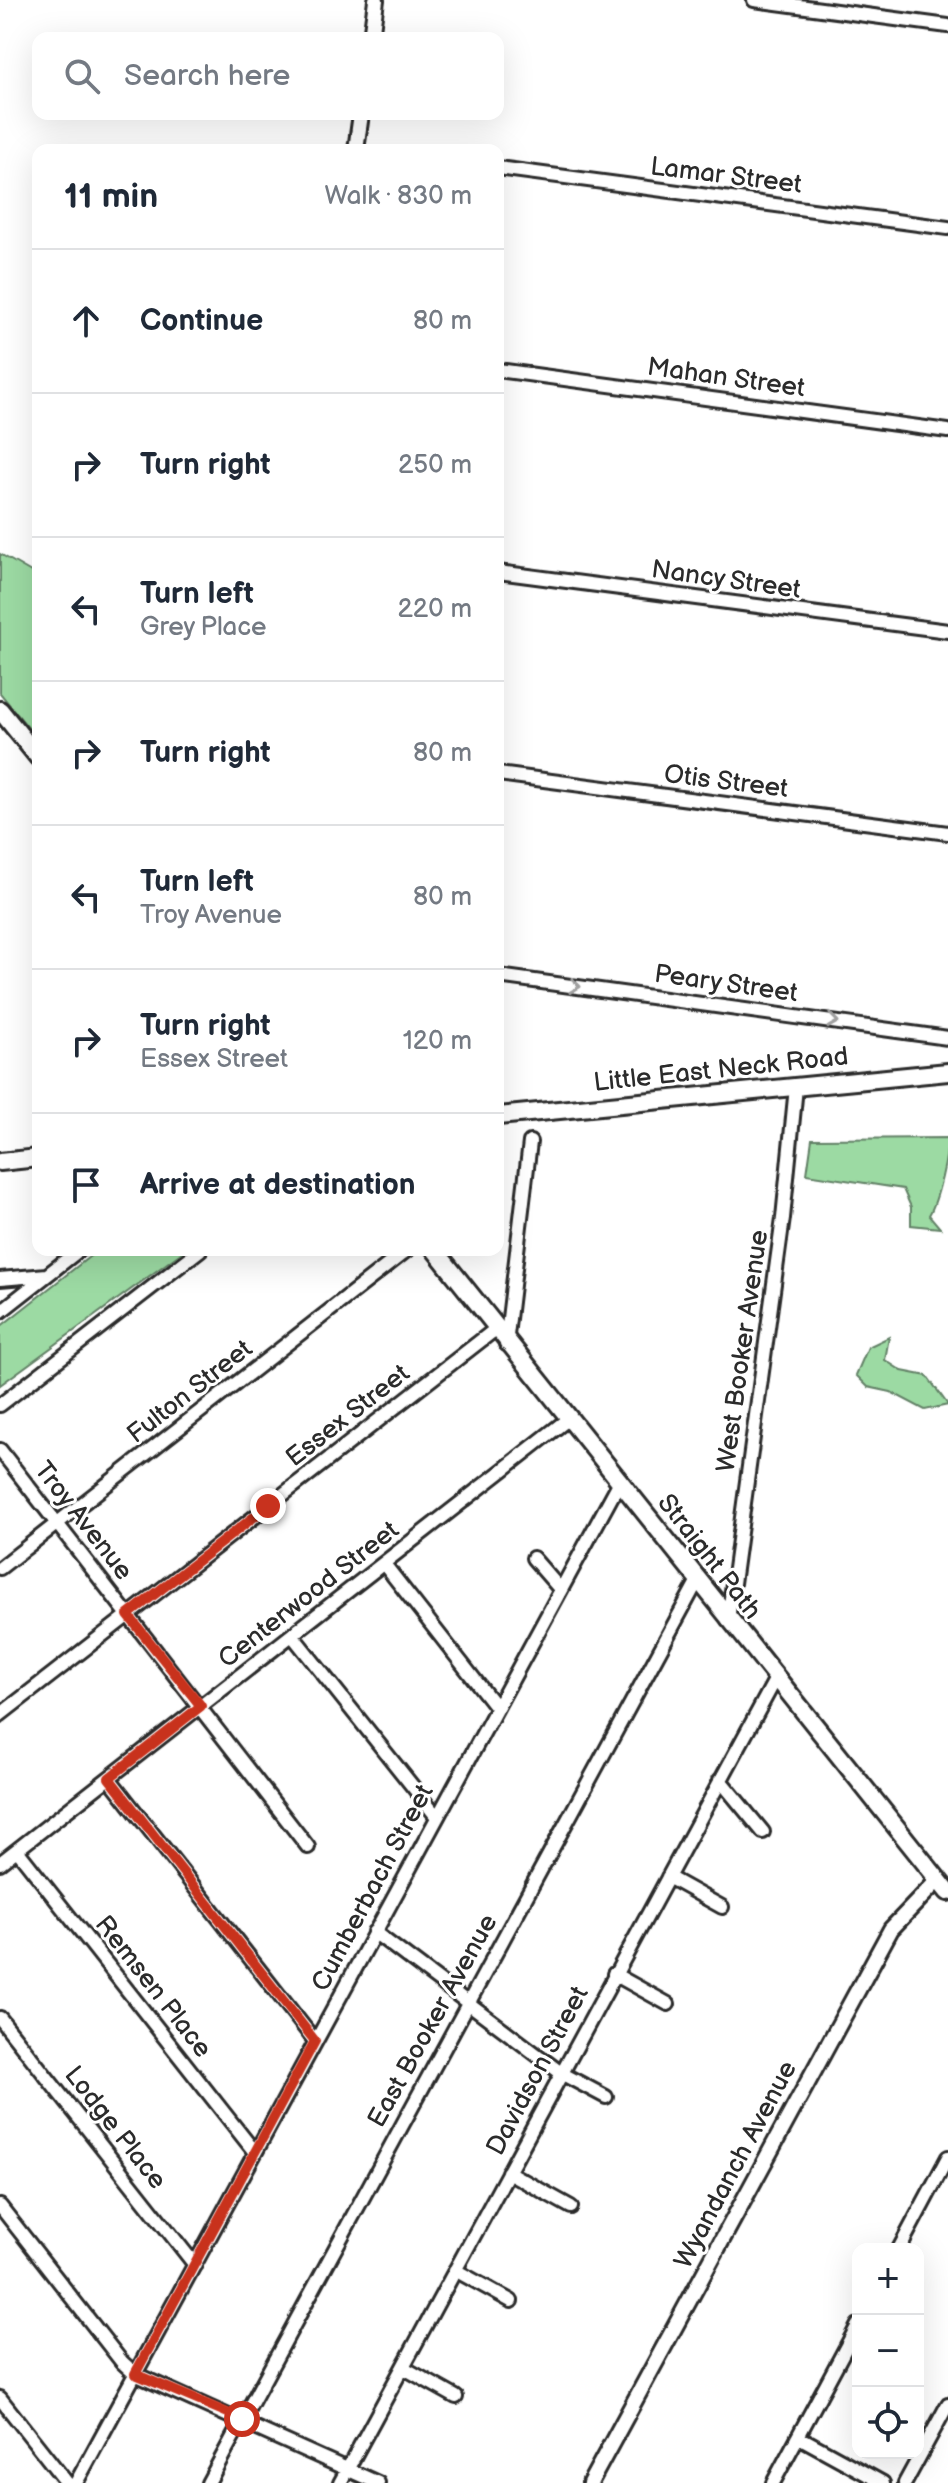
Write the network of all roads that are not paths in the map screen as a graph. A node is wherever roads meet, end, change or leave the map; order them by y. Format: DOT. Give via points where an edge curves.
graph roads {
  1 [pos="376,0"];
  2 [pos="754,0"];
  3 [pos="948,26"];
  4 [pos="372,32"];
  5 [pos="360,120"];
  6 [pos="358,144"];
  7 [pos="504,169"];
  8 [pos="948,228"];
  9 [pos="504,371"];
  10 [pos="948,431"];
  11 [pos="504,573"];
  12 [pos="948,631"];
  13 [pos="0,710"];
  14 [pos="32,750"];
  15 [pos="504,775"];
  16 [pos="948,833"];
  17 [pos="504,977"];
  18 [pos="948,1038"];
  19 [pos="948,1072"];
  20 [pos="796,1087"];
  21 [pos="504,1115"];
  22 [pos="530,1142"];
  23 [pos="32,1156"];
  24 [pos="0,1162"];
  25 [pos="71,1256"];
  26 [pos="192,1256"];
  27 [pos="399,1256"];
  28 [pos="440,1256"];
  29 [pos="47,1275"];
  30 [pos="0,1279"];
  31 [pos="0,1312"];
  32 [pos="497,1328"];
  33 [pos="506,1344"];
  34 [pos="0,1405"];
  35 [pos="568,1419"];
  36 [pos="0,1450"];
  37 [pos="619,1483"];
  38 [pos="57,1523"];
  39 [pos="533,1558"];
  40 [pos="384,1564"];
  41 [pos="0,1568"];
  42 [pos="698,1580"];
  43 [pos="560,1589"];
  44 [pos="128,1615"];
  45 [pos="728,1620"];
  46 [pos="292,1635"];
  47 [pos="775,1680"];
  48 [pos="201,1706"];
  49 [pos="496,1707"];
  50 [pos="0,1715"];
  51 [pos="109,1778"];
  52 [pos="720,1780"];
  53 [pos="437,1817"];
  54 [pos="763,1832"];
  55 [pos="308,1847"];
  56 [pos="17,1850"];
  57 [pos="0,1863"];
  58 [pos="668,1877"];
  59 [pos="945,1881"];
  60 [pos="722,1907"];
  61 [pos="374,1932"];
  62 [pos="614,1974"];
  63 [pos="468,2002"];
  64 [pos="668,2004"];
  65 [pos="0,2018"];
  66 [pos="315,2041"];
  67 [pos="561,2073"];
  68 [pos="606,2097"];
  69 [pos="254,2151"];
  70 [pos="948,2157"];
  71 [pos="508,2172"];
  72 [pos="0,2206"];
  73 [pos="571,2207"];
  74 [pos="902,2243"];
  75 [pos="195,2265"];
  76 [pos="455,2270"];
  77 [pos="511,2301"];
  78 [pos="852,2336"];
  79 [pos="404,2368"];
  80 [pos="135,2374"];
  81 [pos="456,2397"];
  82 [pos="0,2398"];
  83 [pos="948,2404"];
  84 [pos="242,2419"];
  85 [pos="799,2437"];
  86 [pos="349,2467"];
  87 [pos="67,2483"];
  88 [pos="76,2483"];
  89 [pos="208,2483"];
  90 [pos="340,2483"];
  91 [pos="378,2483"];
  92 [pos="590,2483"];
  93 [pos="773,2483"];
  94 [pos="883,2483"];
  95 [pos="905,2483"];
  1 -- 4 [label="street"];
  2 -- 3 [label="street"];
  5 -- 6 [label="street"];
  7 -- 8 [label="street, Lamar Street"];
  9 -- 10 [label="street, Mahan Street"];
  11 -- 12 [label="street, Nancy Street"];
  13 -- 14 [label="main road"];
  15 -- 16 [label="street, Otis Street"];
  17 -- 18 [label="street, Peary Street, one-way"];
  19 -- 20 [label="main road, Little East Neck Road"];
  20 -- 21 [label="main road, Little East Neck Road"];
  20 -- 45 [label="street, West Booker Avenue"];
  22 -- 33 [label="street"];
  23 -- 24 [label="main road"];
  25 -- 29 [label="street"];
  26 -- 34 [label="street"];
  27 -- 38 [label="street, Fulton Street"];
  28 -- 32 [label="main road, Straight Path"];
  29 -- 30 [label="street"];
  29 -- 31 [label="street"];
  32 -- 33 [label="main road, Straight Path"];
  32 -- 44 [label="street, Essex Street"];
  33 -- 35 [label="main road, Straight Path"];
  35 -- 37 [label="main road, Straight Path"];
  35 -- 40 [label="street, Centerwood Street"];
  36 -- 38 [label="street, Troy Avenue"];
  37 -- 42 [label="main road, Straight Path"];
  37 -- 43 [label="street, Cumberbach Street"];
  38 -- 41 [label="street, Fulton Street"];
  38 -- 44 [label="street, Troy Avenue"];
  39 -- 43 [label="street"];
  40 -- 46 [label="street, Centerwood Street"];
  40 -- 49 [label="street"];
  42 -- 45 [label="main road, Straight Path"];
  42 -- 63 [label="street, East Booker Avenue"];
  43 -- 49 [label="street, Cumberbach Street"];
  44 -- 48 [label="street, Troy Avenue"];
  44 -- 50 [label="street, Essex Street"];
  45 -- 47 [label="main road, Straight Path"];
  46 -- 48 [label="street, Centerwood Street"];
  46 -- 53 [label="street"];
  47 -- 52 [label="street, Davidson Street"];
  47 -- 59 [label="main road, Straight Path"];
  48 -- 51 [label="street, Centerwood Street"];
  48 -- 55 [label="street, Troy Avenue"];
  49 -- 53 [label="street, Cumberbach Street"];
  51 -- 56 [label="street, Centerwood Street"];
  51 -- 66 [label="street"];
  52 -- 54 [label="street"];
  52 -- 58 [label="street, Davidson Street"];
  53 -- 61 [label="street, Cumberbach Street"];
  56 -- 57 [label="street, Centerwood Street"];
  56 -- 69 [label="street, Remsen Place"];
  58 -- 60 [label="street"];
  58 -- 62 [label="street, Davidson Street"];
  59 -- 92 [label="street, Wyandanch Avenue" via="891,1929"];
  61 -- 63 [label="street"];
  61 -- 66 [label="street, Cumberbach Street"];
  62 -- 64 [label="street"];
  62 -- 67 [label="street, Davidson Street"];
  63 -- 67 [label="street"];
  63 -- 84 [label="street, East Booker Avenue"];
  65 -- 75 [label="street, Lodge Place"];
  66 -- 69 [label="street, Cumberbach Street"];
  67 -- 68 [label="street"];
  67 -- 71 [label="street, Davidson Street"];
  69 -- 75 [label="street, Cumberbach Street"];
  70 -- 74 [label="street"];
  71 -- 73 [label="street"];
  71 -- 76 [label="street, Davidson Street"];
  72 -- 80 [label="street"];
  75 -- 80 [label="street, Cumberbach Street"];
  76 -- 77 [label="street"];
  76 -- 79 [label="street, Davidson Street"];
  78 -- 85 [label="street"];
  79 -- 81 [label="street"];
  79 -- 86 [label="street, Davidson Street"];
  80 -- 84 [label="street"];
  80 -- 88 [label="street, Cumberbach Street"];
  82 -- 87 [label="street"];
  83 -- 95 [label="street"];
  84 -- 86 [label="street"];
  84 -- 89 [label="street, East Booker Avenue"];
  85 -- 93 [label="street"];
  85 -- 94 [label="street"];
  86 -- 90 [label="street, Davidson Street"];
  86 -- 91 [label="street"];
}
